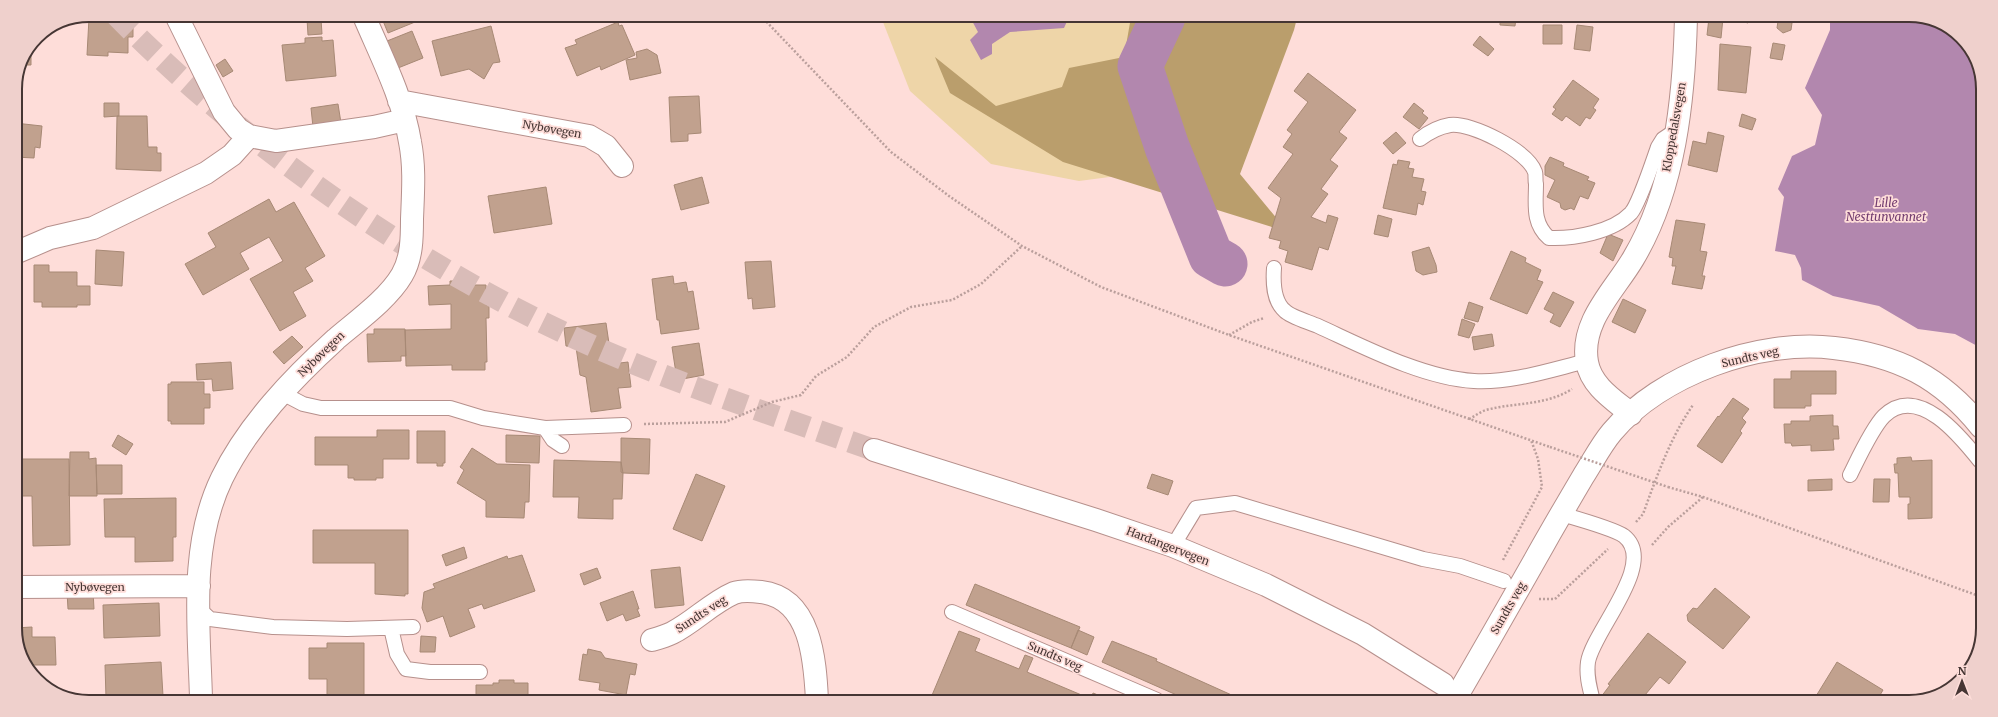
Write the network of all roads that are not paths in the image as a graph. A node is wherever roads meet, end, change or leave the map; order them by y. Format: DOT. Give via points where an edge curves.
graph roads {
  1 [pos="179,22"];
  2 [pos="366,22"];
  3 [pos="1686,22"];
  4 [pos="402,111"];
  5 [pos="1675,132"];
  6 [pos="249,136"];
  7 [pos="1420,139"];
  8 [pos="622,166"];
  9 [pos="22,250"];
  10 [pos="1274,268"];
  11 [pos="1589,369"];
  12 [pos="282,393"];
  13 [pos="1631,414"];
  14 [pos="1976,422"];
  15 [pos="624,425"];
  16 [pos="545,428"];
  17 [pos="562,446"];
  18 [pos="874,450"];
  19 [pos="1976,456"];
  20 [pos="1850,475"];
  21 [pos="1561,514"];
  22 [pos="1173,546"];
  23 [pos="1504,581"];
  24 [pos="199,586"];
  25 [pos="22,587"];
  26 [pos="199,609"];
  27 [pos="952,612"];
  28 [pos="413,627"];
  29 [pos="391,628"];
  30 [pos="652,640"];
  31 [pos="480,672"];
  32 [pos="1448,693"];
  33 [pos="201,695"];
  34 [pos="817,695"];
  35 [pos="1145,695"];
  36 [pos="1591,695"];
  1 -- 6 [label="street, Nybøvegen" via="224,112 238,129"];
  2 -- 4 [label="street, Nybøvegen"];
  3 -- 5 [label="street, Kloppedalsvegen" via="1685,64"];
  4 -- 6 [label="street, Nybøvegen" via="374,127 276,141"];
  4 -- 8 [label="street, Nybøvegen" via="589,136 606,146"];
  4 -- 12 [label="street, Nybøvegen" via="413,164 409,258 403,274 392,289 319,355"];
  5 -- 7 [label="lane" via="1663,139 1658,147 1632,212 1620,222 1595,233 1565,238 1549,238 1538,224 1535,173 1530,162 1514,148 1469,127 1451,125 1433,129"];
  5 -- 11 [label="street, Kloppedalsvegen" via="1661,196 1648,230 1633,260 1594,318 1588,339"];
  6 -- 9 [label="street" via="232,155 206,173 94,228 50,238"];
  10 -- 11 [label="lane" via="1273,285 1277,299 1285,311 1354,343 1427,372 1473,381 1503,381"];
  11 -- 13 [label="street" via="1604,390"];
  12 -- 16 [label="lane" via="303,404 321,408 450,408 483,418"];
  12 -- 24 [label="street, Nybøvegen" via="245,438 222,479 210,511 202,550"];
  13 -- 14 [label="street, Sundts veg" via="1652,396 1680,379 1712,365 1751,354 1819,346 1858,351 1893,361 1924,375 1952,396"];
  13 -- 21 [label="street, Sundts veg" via="1612,432"];
  15 -- 16 [label="lane"];
  16 -- 17 [label="lane" via="553,440"];
  18 -- 22 [label="street, Hardangervegen"];
  19 -- 20 [label="lane" via="1939,416 1917,406 1900,406 1884,416"];
  21 -- 32 [label="street, Sundts veg"];
  21 -- 36 [label="lane" via="1623,536 1632,546 1635,559 1630,577 1588,662 1588,682"];
  22 -- 23 [label="lane" via="1196,508 1235,503 1423,559 1460,566"];
  22 -- 32 [label="street, Hardangervegen" via="1266,585 1356,631"];
  24 -- 25 [label="street, Nybøvegen"];
  24 -- 26 [label="street, Nybøvegen"];
  26 -- 29 [label="lane" via="210,619 273,627"];
  26 -- 33 [label="street, Nybøvegen"];
  27 -- 35 [label="lane, Sundts veg"];
  28 -- 29 [label="lane"];
  29 -- 31 [label="lane" via="397,654 406,669 430,672"];
  30 -- 34 [label="street, Sundts veg" via="672,633 734,593 771,593 792,606 807,632 815,662"];
}
